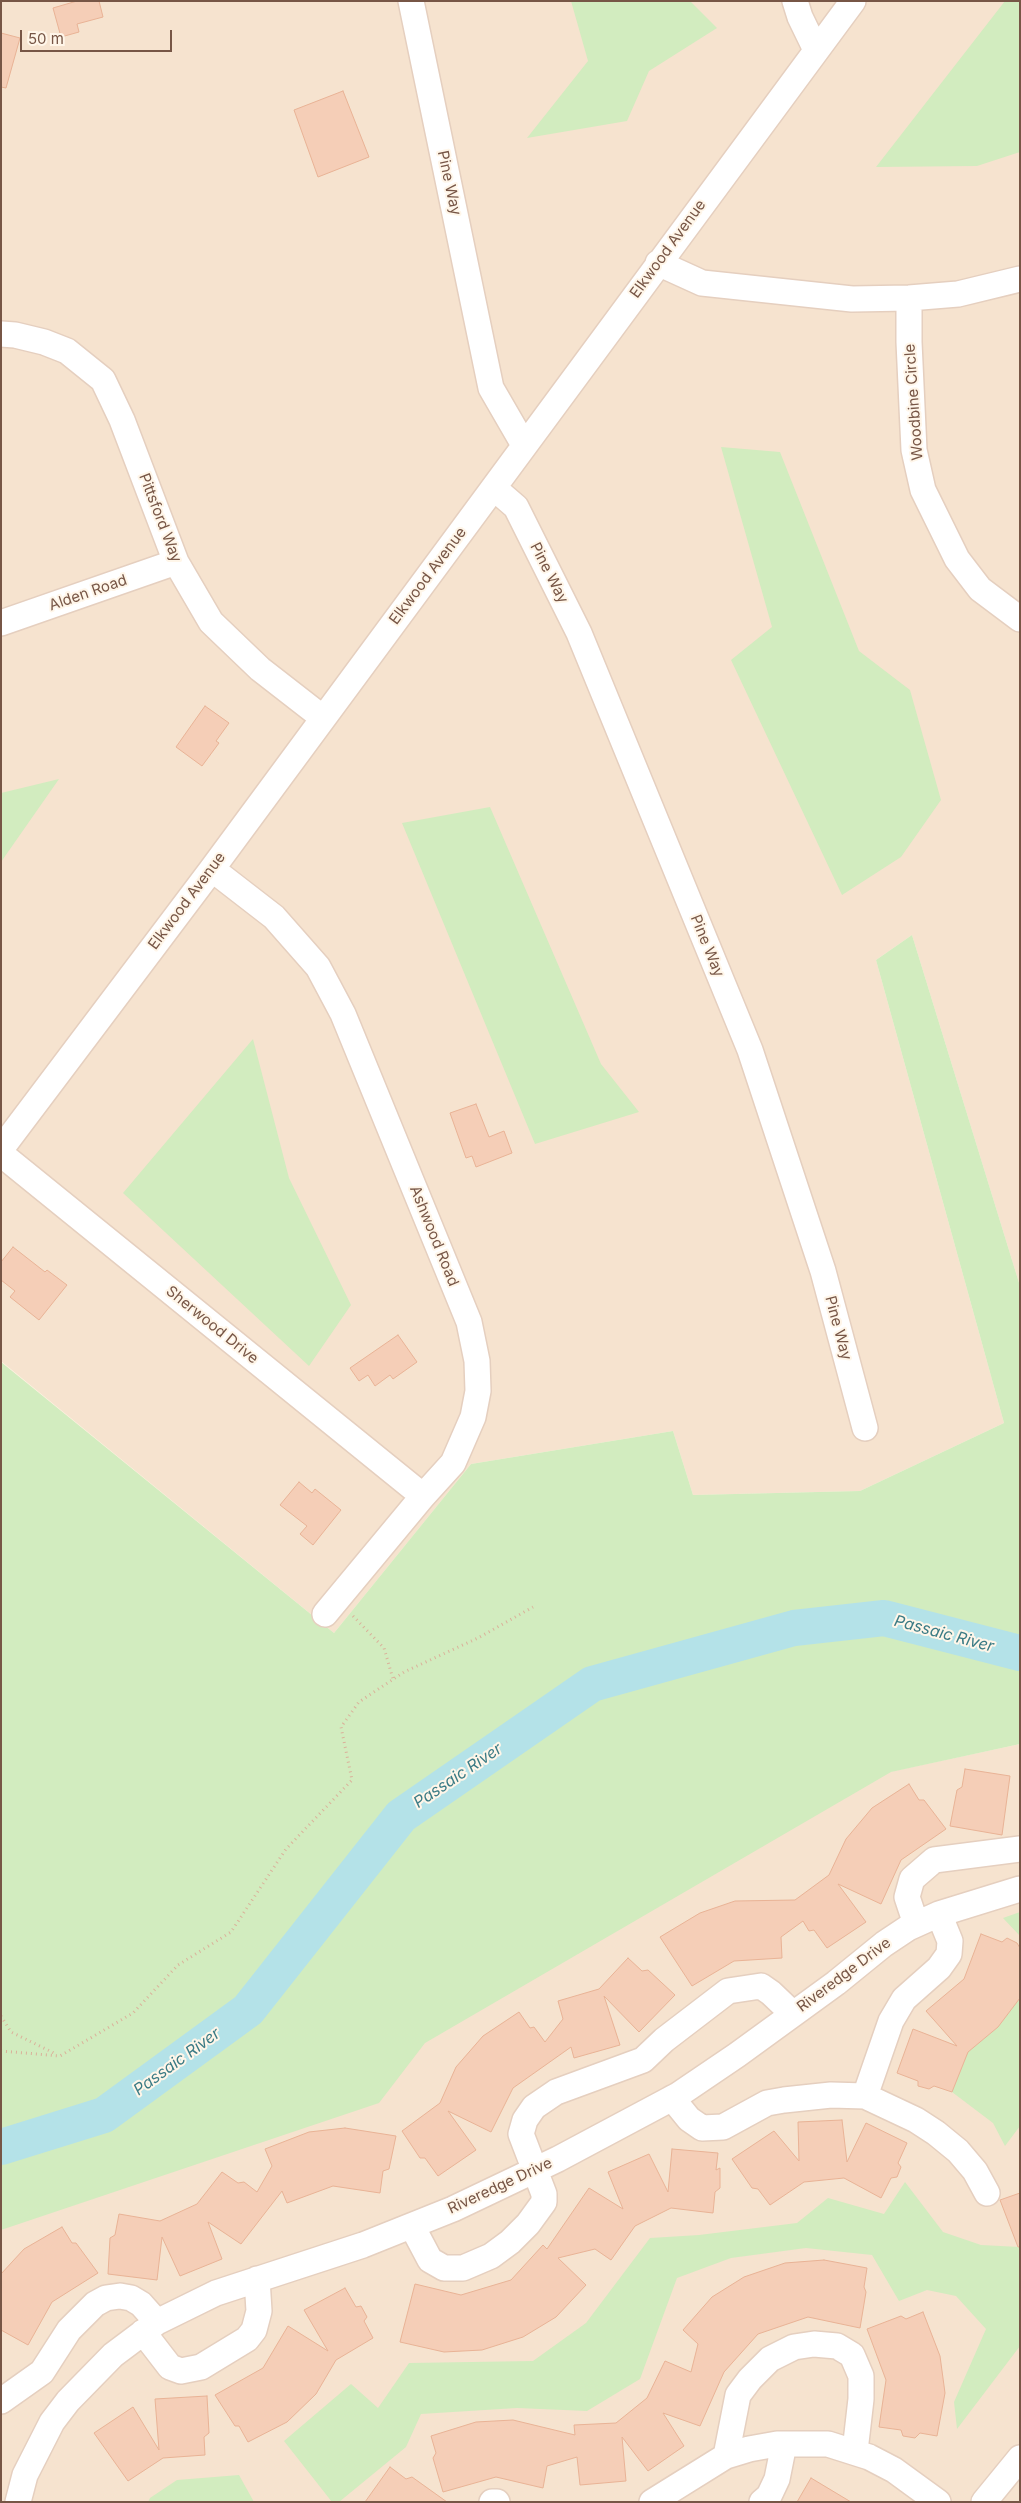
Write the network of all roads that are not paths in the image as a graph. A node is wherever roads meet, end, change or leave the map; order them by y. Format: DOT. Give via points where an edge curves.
graph roads {
  1 [pos="411,1"];
  2 [pos="795,1"];
  3 [pos="853,1"];
  4 [pos="816,50"];
  5 [pos="658,263"];
  6 [pos="1020,279"];
  7 [pos="909,298"];
  8 [pos="1,334"];
  9 [pos="524,445"];
  10 [pos="494,488"];
  11 [pos="176,562"];
  12 [pos="1020,619"];
  13 [pos="1,623"];
  14 [pos="322,718"];
  15 [pos="212,869"];
  16 [pos="1,1149"];
  17 [pos="1,1154"];
  18 [pos="864,1428"];
  19 [pos="423,1496"];
  20 [pos="331,1607"];
  21 [pos="1020,1849"];
  22 [pos="1020,1889"];
  23 [pos="927,1919"];
  24 [pos="794,2014"];
  25 [pos="865,2096"];
  26 [pos="672,2098"];
  27 [pos="535,2170"];
  28 [pos="987,2193"];
  29 [pos="412,2226"];
  30 [pos="257,2280"];
  31 [pos="150,2327"];
  32 [pos="1,2401"];
  33 [pos="784,2444"];
  34 [pos="855,2451"];
  35 [pos="726,2456"];
  36 [pos="1020,2458"];
  37 [pos="18,2502"];
  38 [pos="492,2502"];
  39 [pos="497,2502"];
  40 [pos="652,2502"];
  41 [pos="762,2502"];
  42 [pos="938,2502"];
  43 [pos="984,2502"];
  1 -- 9 [label="street, Pine Way" via="491,388"];
  2 -- 4 [label="street"];
  3 -- 4 [label="street, Elkwood Avenue"];
  4 -- 5 [label="street, Elkwood Avenue"];
  5 -- 7 [label="street" via="702,283 852,299"];
  5 -- 9 [label="street, Elkwood Avenue"];
  6 -- 7 [label="street" via="958,294"];
  7 -- 12 [label="street, Woodbine Circle" via="914,450 923,490 957,559 980,589"];
  8 -- 11 [label="street, Pittsford Way" via="44,342 67,351 103,380 122,420"];
  9 -- 10 [label="street, Elkwood Avenue"];
  10 -- 14 [label="street, Elkwood Avenue"];
  10 -- 18 [label="street, Pine Way" via="516,507 579,633 750,1050 823,1271"];
  11 -- 13 [label="street, Alden Road"];
  11 -- 14 [label="street, Pittsford Way" via="211,622 231,644"];
  14 -- 15 [label="street, Elkwood Avenue"];
  15 -- 16 [label="street, Elkwood Avenue"];
  15 -- 19 [label="street, Ashwood Road" via="274,918 318,967 343,1014 469,1322 477,1360 478,1391 473,1417 454,1463"];
  17 -- 19 [label="street, Sherwood Drive"];
  19 -- 20 [label="street, Ashwood Road"];
  21 -- 23 [label="street" via="934,1860 912,1879 908,1897"];
  22 -- 23 [label="street, Riveredge Drive"];
  23 -- 24 [label="street, Riveredge Drive" via="884,1944"];
  23 -- 25 [label="street" via="950,1940 949,1954 939,1968 904,1999 891,2021"];
  24 -- 26 [label="street, Riveredge Drive"];
  24 -- 27 [label="street" via="761,1986 728,1991 643,2060 556,2092 534,2107 524,2120 521,2134"];
  25 -- 26 [label="street" via="831,2095 767,2103 723,2127 702,2128"];
  25 -- 28 [label="street" via="936,2133 975,2171"];
  26 -- 27 [label="street, Riveredge Drive"];
  27 -- 29 [label="street, Riveredge Drive"];
  27 -- 29 [label="street" via="544,2194 542,2207 510,2242 491,2256 463,2268 444,2268 430,2260"];
  29 -- 30 [label="street, Riveredge Drive"];
  30 -- 31 [label="street, Riveredge Drive" via="216,2293"];
  30 -- 31 [label="street" via="259,2311 254,2330 247,2339 201,2368 181,2371 170,2367"];
  31 -- 32 [label="street" via="141,2304 120,2296 106,2298 95,2304 69,2330 42,2372"];
  31 -- 37 [label="street, Riveredge Drive" via="113,2354 62,2408 25,2475"];
  33 -- 34 [label="street" via="828,2444"];
  33 -- 35 [label="street"];
  33 -- 41 [label="street" via="777,2479 769,2496"];
  34 -- 35 [label="street" via="861,2376 852,2355 837,2346 814,2344 794,2348 770,2359 750,2379 738,2395"];
  34 -- 42 [label="street" via="894,2470"];
  35 -- 40 [label="street"];
  36 -- 43 [label="street"];
  38 -- 39 [label="street"];
}
